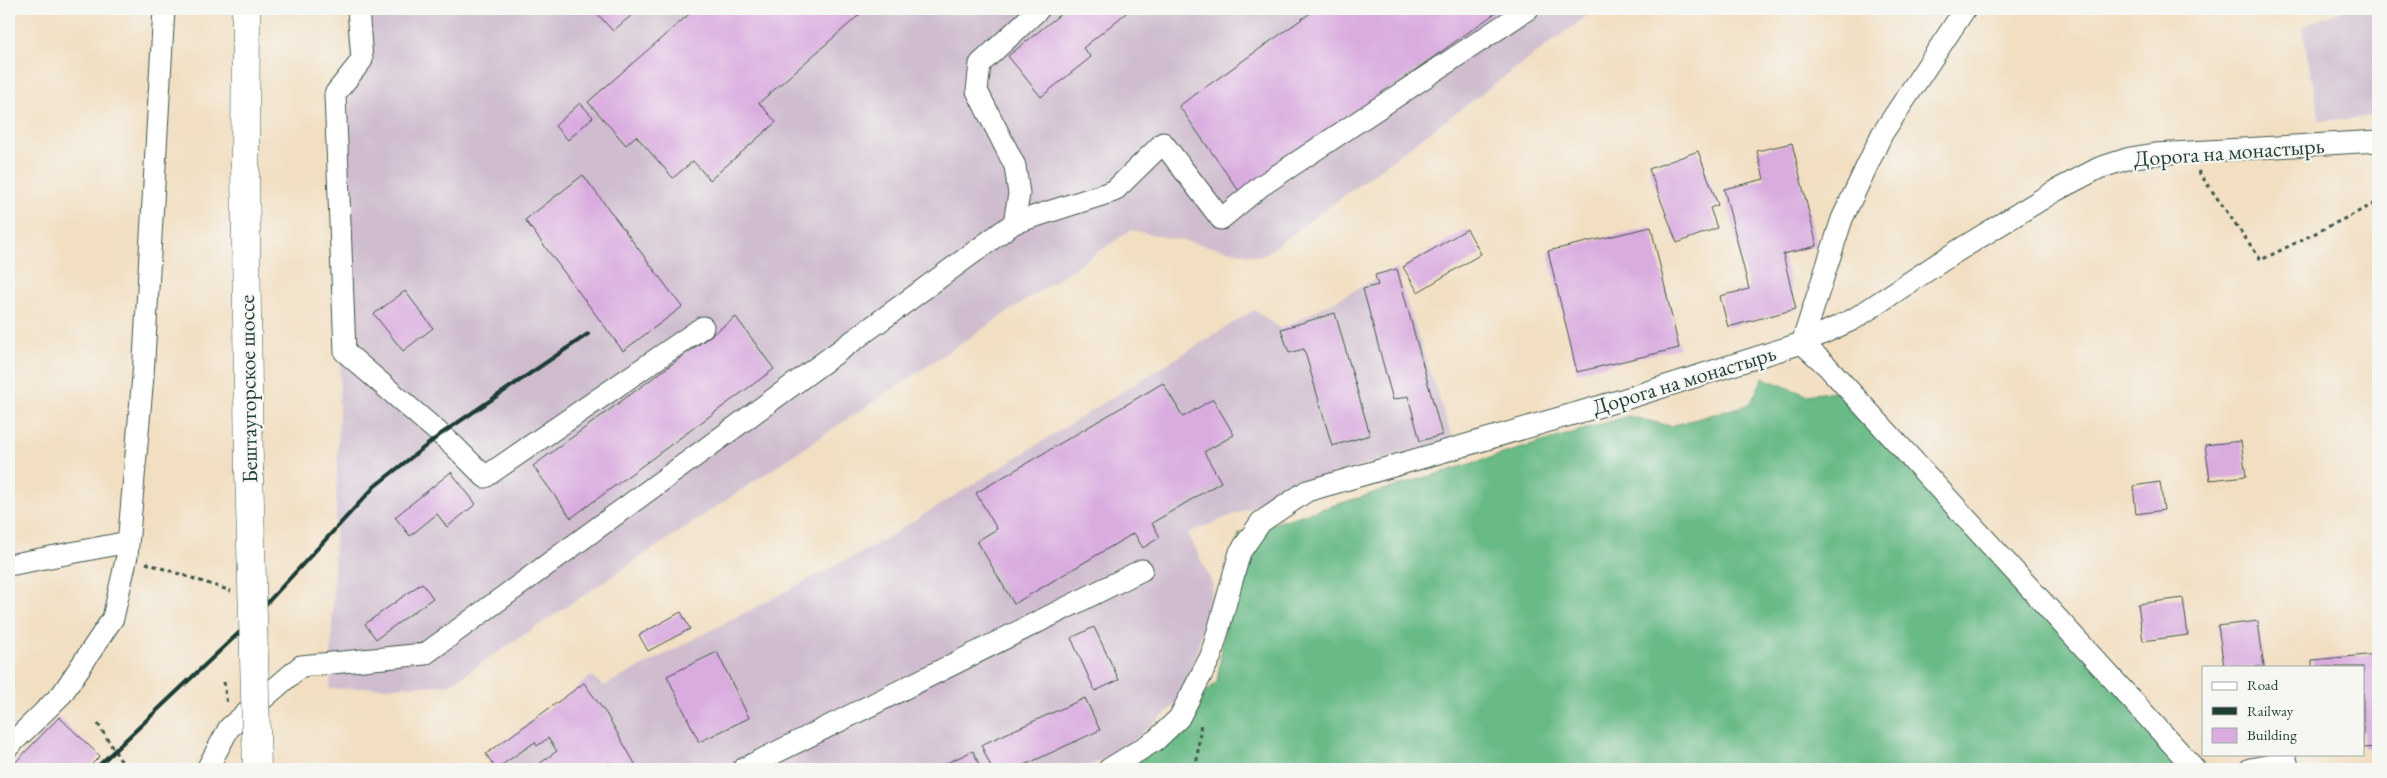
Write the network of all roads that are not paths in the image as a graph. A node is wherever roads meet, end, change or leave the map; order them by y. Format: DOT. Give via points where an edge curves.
graph roads {
  1 [pos="164,9"];
  2 [pos="246,9"];
  3 [pos="358,9"];
  4 [pos="1039,9"];
  5 [pos="1528,9"];
  6 [pos="1965,9"];
  7 [pos="2378,141"];
  8 [pos="1014,223"];
  9 [pos="703,327"];
  10 [pos="1802,343"];
  11 [pos="128,549"];
  12 [pos="9,565"];
  13 [pos="1142,570"];
  14 [pos="9,746"];
  15 [pos="2287,762"];
  16 [pos="207,769"];
  17 [pos="257,769"];
  18 [pos="743,769"];
  19 [pos="1109,769"];
  20 [pos="2195,769"];
  21 [pos="2250,769"];
  1 -- 11 [label="street" via="143,376"];
  2 -- 17 [label="main road, Бештаугорское шоссе, bridge" via="249,468"];
  3 -- 9 [label="street" via="362,60 335,94 345,352 453,445 485,477"];
  4 -- 8 [label="street" via="980,64 977,91 1015,166 1019,194"];
  5 -- 8 [label="street" via="1261,186 1221,220 1163,143 1114,191"];
  6 -- 10 [label="street" via="1882,134 1842,219"];
  7 -- 10 [label="street, Дорога на монастырь" via="2130,158 2099,168 2047,196 1854,319"];
  8 -- 16 [label="street" via="425,654 301,666 229,728"];
  10 -- 19 [label="street, Дорога на монастырь" via="1306,491 1261,522 1240,552 1212,656 1179,718 1156,740"];
  10 -- 20 [label="street" via="1827,366"];
  11 -- 12 [label="street"];
  11 -- 14 [label="street" via="113,618 62,694"];
  13 -- 18 [label="street"];
  15 -- 21 [label="street"];
}
